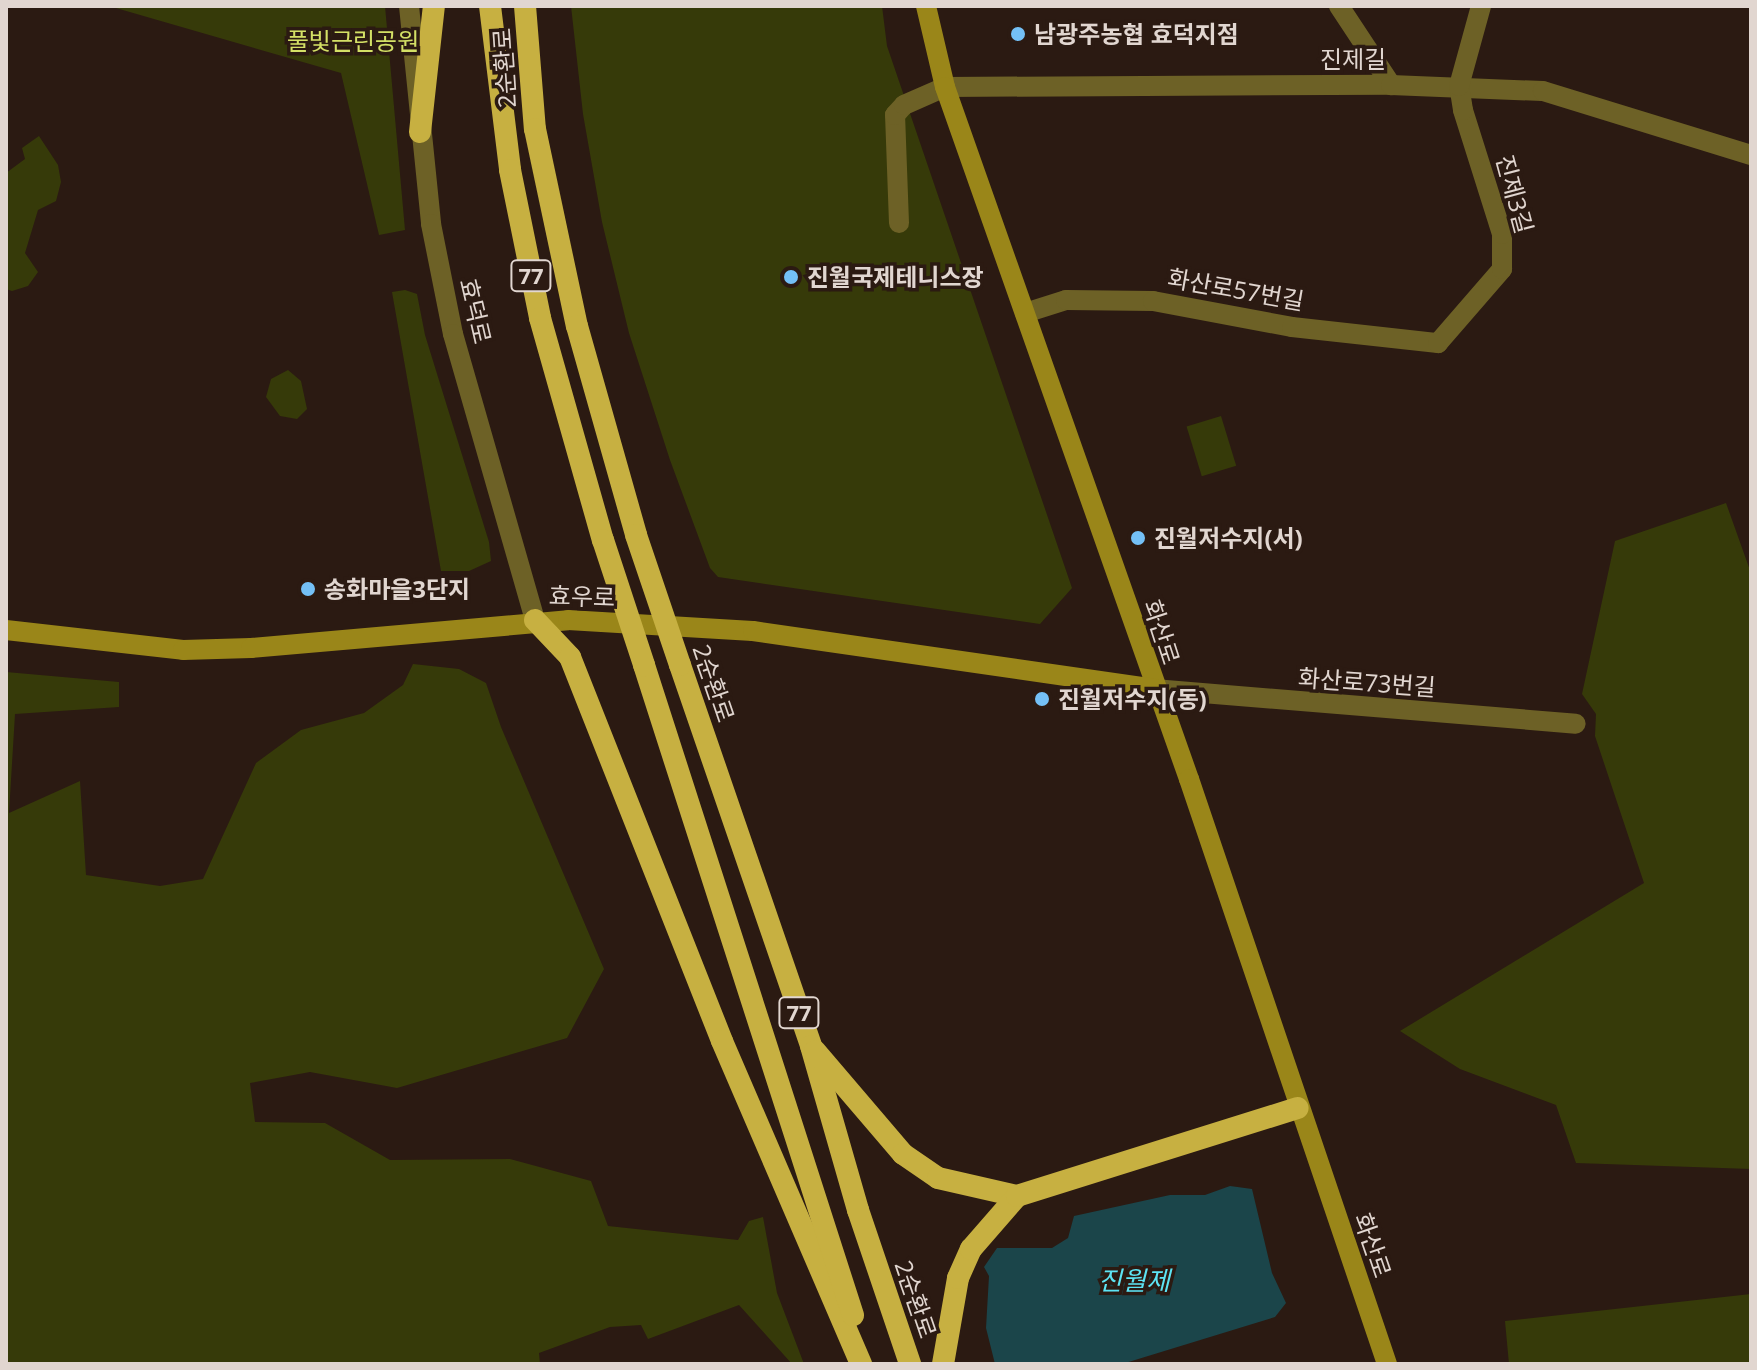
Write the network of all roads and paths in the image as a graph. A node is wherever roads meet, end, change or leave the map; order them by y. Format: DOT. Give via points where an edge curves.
graph roads {
  1 [pos="409,6"];
  2 [pos="434,6"];
  3 [pos="490,6"];
  4 [pos="525,6"];
  5 [pos="926,6"];
  6 [pos="1339,6"];
  7 [pos="1481,6"];
  8 [pos="1391,85"];
  9 [pos="1459,86"];
  10 [pos="945,87"];
  11 [pos="420,132"];
  12 [pos="1751,155"];
  13 [pos="899,223"];
  14 [pos="1025,313"];
  15 [pos="1438,343"];
  16 [pos="535,620"];
  17 [pos="6,630"];
  18 [pos="1154,689"];
  19 [pos="1576,724"];
  20 [pos="811,1046"];
  21 [pos="1297,1108"];
  22 [pos="1013,1200"];
  23 [pos="861,1364"];
  24 [pos="869,1364"];
  25 [pos="910,1364"];
  26 [pos="943,1364"];
  27 [pos="1387,1364"];
  1 -- 11 [label="street, 효덕로"];
  2 -- 11 [label="highway"];
  3 -- 24 [label="highway, 2순환로 / 77, bridge" via="510,170 540,318 603,540"];
  4 -- 20 [label="highway, 2순환로 / 77, bridge" via="535,129 577,326 636,535"];
  5 -- 10 [label="main road, 화산로"];
  6 -- 8 [label="street"];
  7 -- 9 [label="street"];
  8 -- 9 [label="street, 진제길"];
  8 -- 10 [label="street, 진제길"];
  9 -- 12 [label="street, 진제길" via="1560,95"];
  9 -- 15 [label="street, 진제3길" via="1504,251 1502,269"];
  10 -- 13 [label="street" via="904,105 895,115"];
  10 -- 14 [label="main road, 화산로"];
  11 -- 16 [label="street, 효덕로" via="453,334"];
  14 -- 15 [label="street, 화산로57번길" via="1066,300 1153,301 1292,327"];
  14 -- 18 [label="main road, 화산로"];
  16 -- 17 [label="main road, 효우로" via="183,650"];
  16 -- 18 [label="main road, 효우로" via="753,631"];
  16 -- 23 [label="highway" via="570,657 722,1041"];
  18 -- 19 [label="street, 화산로73번길"];
  18 -- 21 [label="main road, 화산로"];
  20 -- 22 [label="highway" via="903,1154 938,1178"];
  20 -- 25 [label="highway, 2순환로 / 77"];
  21 -- 22 [label="highway"];
  21 -- 27 [label="main road, 화산로"];
  22 -- 26 [label="highway" via="971,1249 958,1278"];
}
